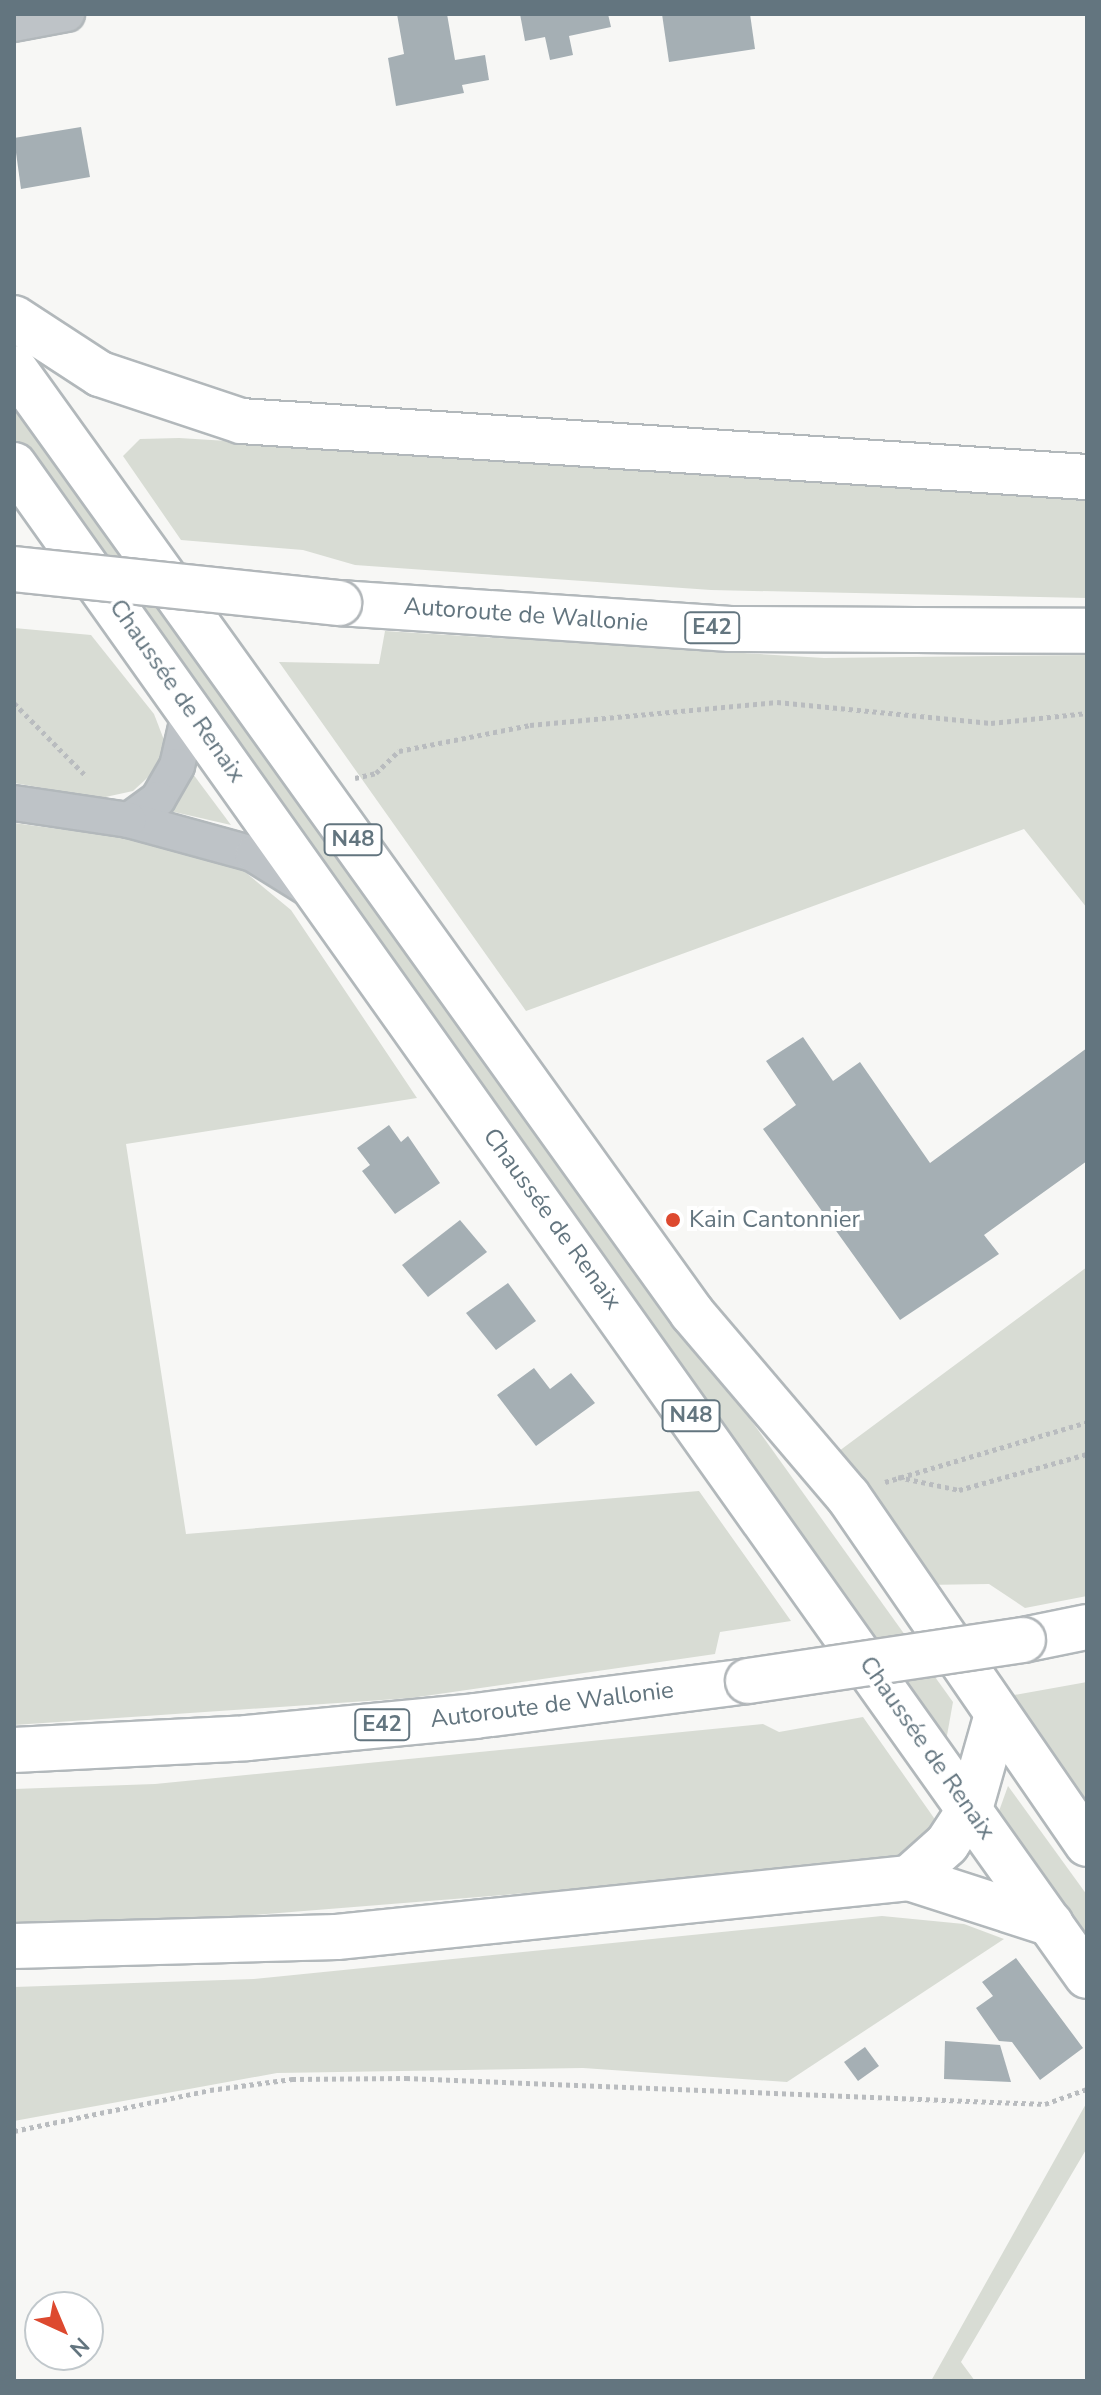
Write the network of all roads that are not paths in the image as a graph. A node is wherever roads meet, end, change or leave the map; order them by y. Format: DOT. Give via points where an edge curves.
graph roads {
  1 [pos="67,14"];
  2 [pos="14,24"];
  3 [pos="14,318"];
  4 [pos="14,368"];
  5 [pos="14,465"];
  6 [pos="1087,477"];
  7 [pos="14,569"];
  8 [pos="1087,631"];
  9 [pos="190,709"];
  10 [pos="14,803"];
  11 [pos="129,820"];
  12 [pos="321,896"];
  13 [pos="1087,1627"];
  14 [pos="997,1714"];
  15 [pos="14,1750"];
  16 [pos="970,1809"];
  17 [pos="1087,1844"];
  18 [pos="909,1878"];
  19 [pos="1051,1924"];
  20 [pos="14,1946"];
  21 [pos="1087,1976"];
  1 -- 2 [label="street"];
  3 -- 6 [label="main road" via="100,374 241,421"];
  4 -- 14 [label="main road, N48" via="692,1313 848,1496"];
  5 -- 9 [label="main road, Chaussée de Renaix / N48"];
  7 -- 8 [label="main road, Autoroute de Wallonie / E42, bridge" via="339,603 730,629"];
  9 -- 11 [label="street" via="177,766 158,799"];
  9 -- 12 [label="main road, Chaussée de Renaix / N48"];
  10 -- 11 [label="street"];
  11 -- 12 [label="street" via="253,854"];
  12 -- 16 [label="main road, Chaussée de Renaix / N48"];
  13 -- 15 [label="main road, Autoroute de Wallonie / E42, bridge" via="748,1681 475,1716 262,1736"];
  14 -- 16 [label="main road"];
  14 -- 17 [label="main road, N48"];
  16 -- 18 [label="main road" via="947,1844"];
  16 -- 19 [label="main road, Chaussée de Renaix / N48"];
  18 -- 19 [label="main road"];
  18 -- 20 [label="main road" via="337,1937"];
  19 -- 21 [label="main road, Chaussée de Renaix / N48"];
}
